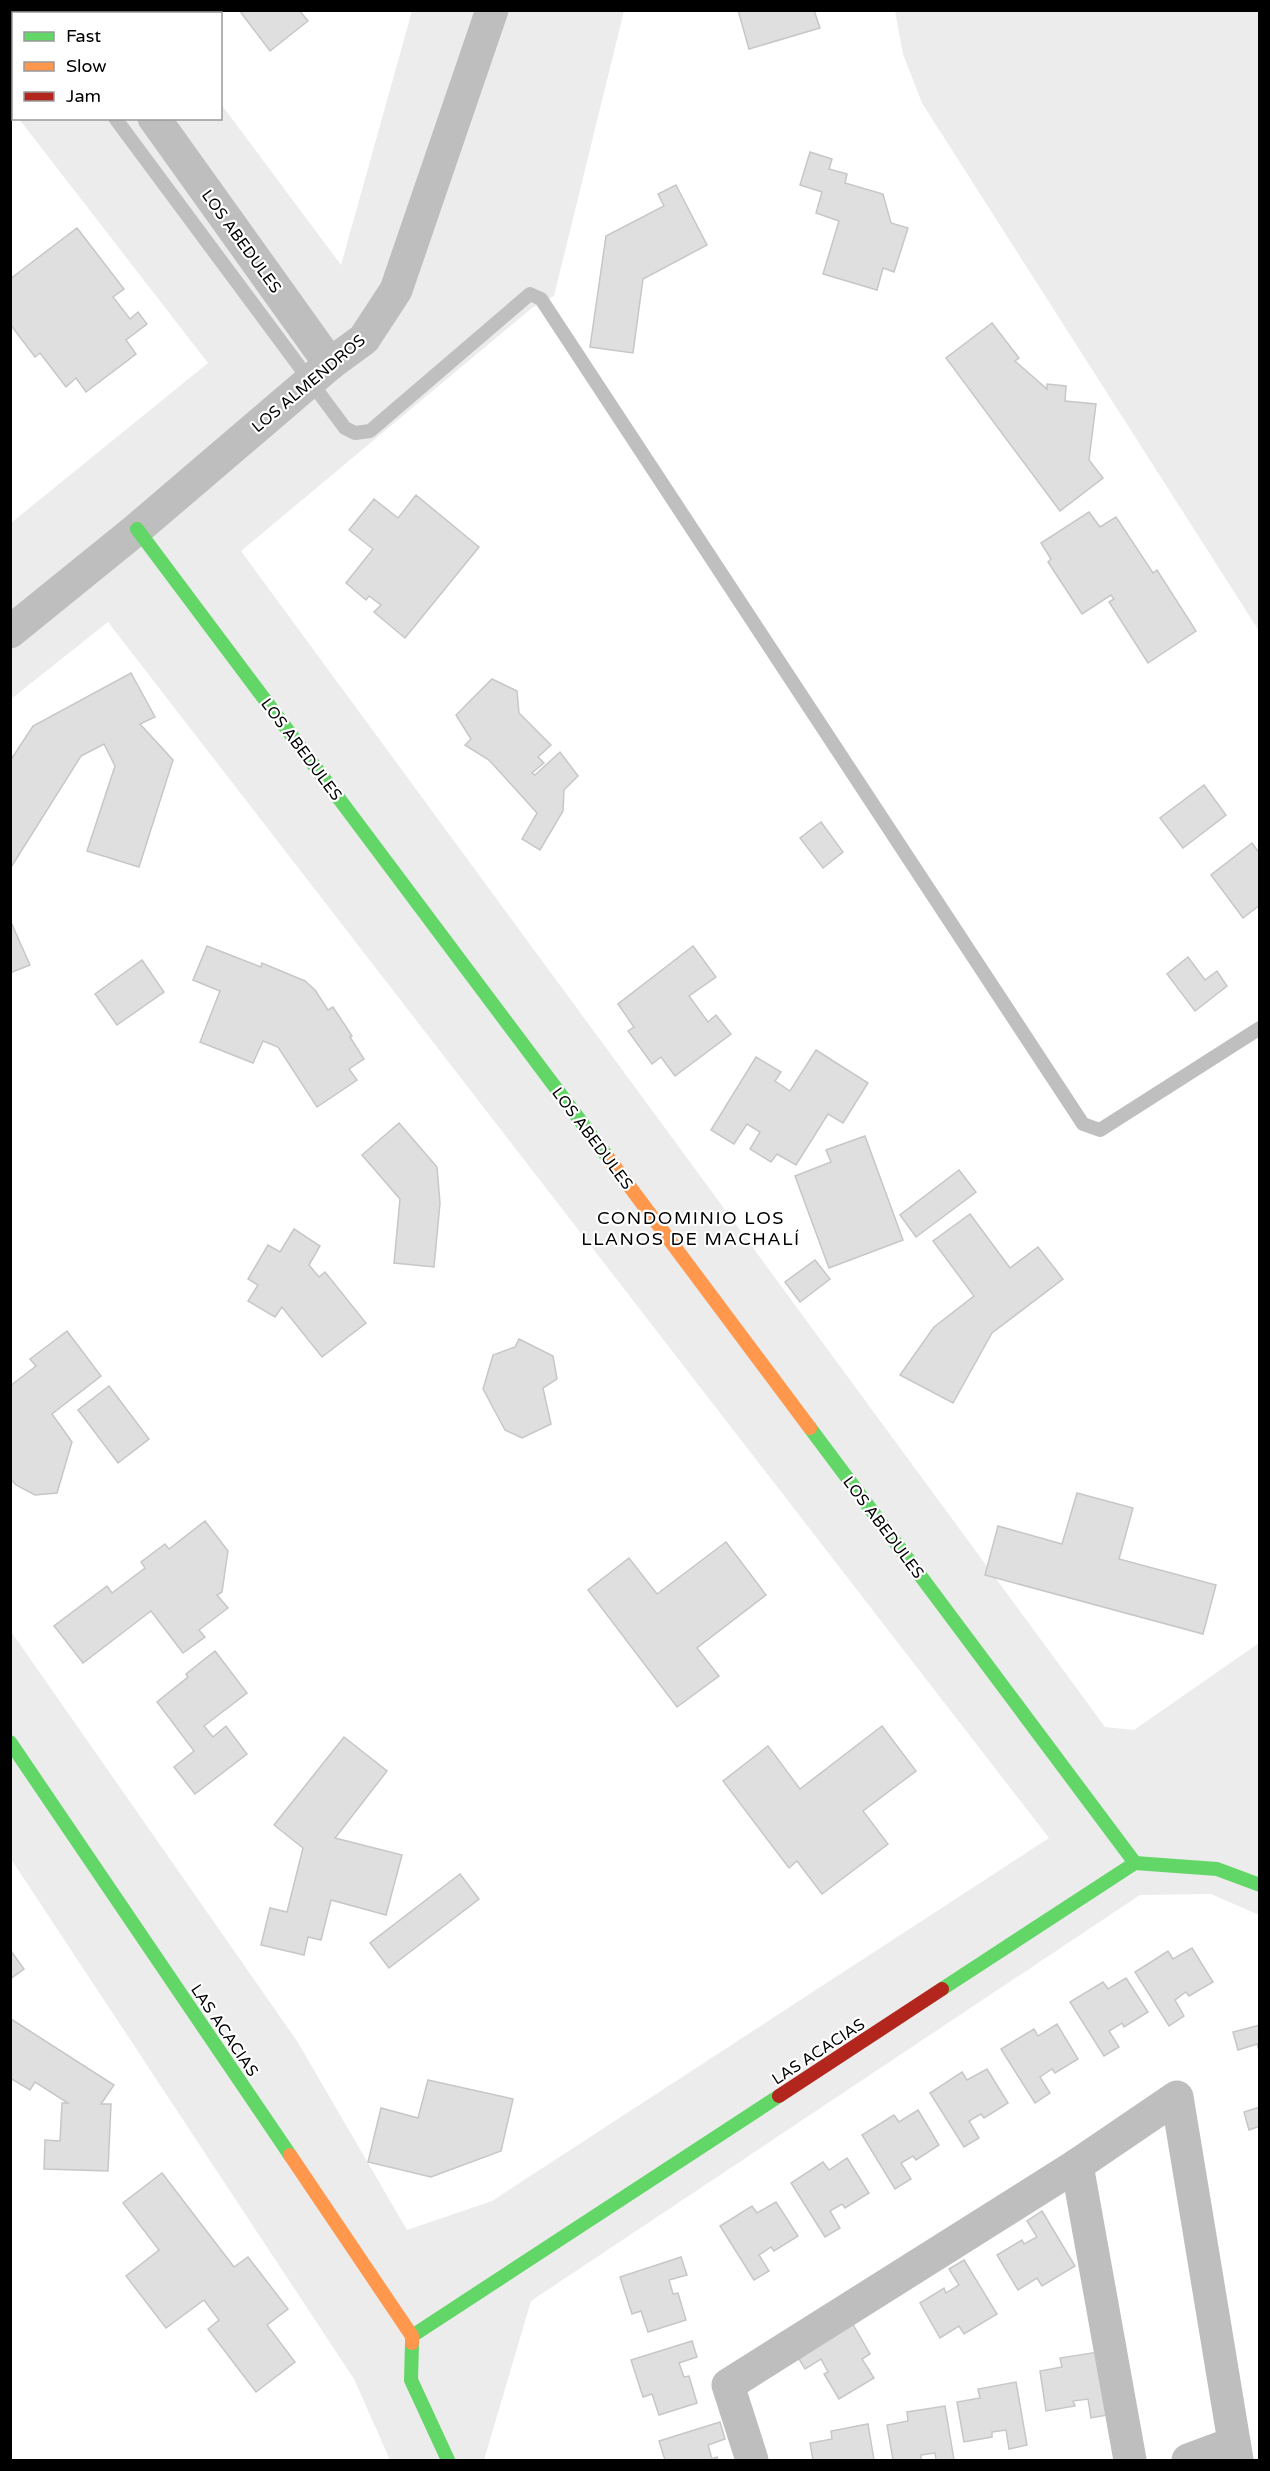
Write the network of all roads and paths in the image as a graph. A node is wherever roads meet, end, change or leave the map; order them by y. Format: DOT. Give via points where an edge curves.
graph roads {
  1 [pos="492,10"];
  2 [pos="155,120"];
  3 [pos="330,364"];
  4 [pos="137,529"];
  5 [pos="10,632"];
  6 [pos="10,1742"];
  7 [pos="1135,1863"];
  8 [pos="1260,1885"];
  9 [pos="1077,2165"];
  10 [pos="412,2336"];
  11 [pos="1235,2452"];
  12 [pos="448,2460"];
  13 [pos="752,2460"];
  14 [pos="1130,2460"];
  15 [pos="1188,2460"];
  1 -- 3 [label="street, LOS ALMENDROS" via="396,290 364,339"];
  2 -- 3 [label="street, LOS ABEDULES"];
  3 -- 4 [label="street, LOS ALMENDROS"];
  4 -- 5 [label="street, LOS ALMENDROS"];
  4 -- 7 [label="street, LOS ABEDULES"];
  6 -- 10 [label="street, LAS ACACIAS"];
  7 -- 8 [label="street" via="1217,1869"];
  7 -- 10 [label="street, LAS ACACIAS"];
  9 -- 11 [label="street" via="1177,2097"];
  9 -- 13 [label="street" via="728,2385"];
  9 -- 14 [label="street"];
  10 -- 12 [label="street" via="411,2380"];
  11 -- 15 [label="street"];
}
